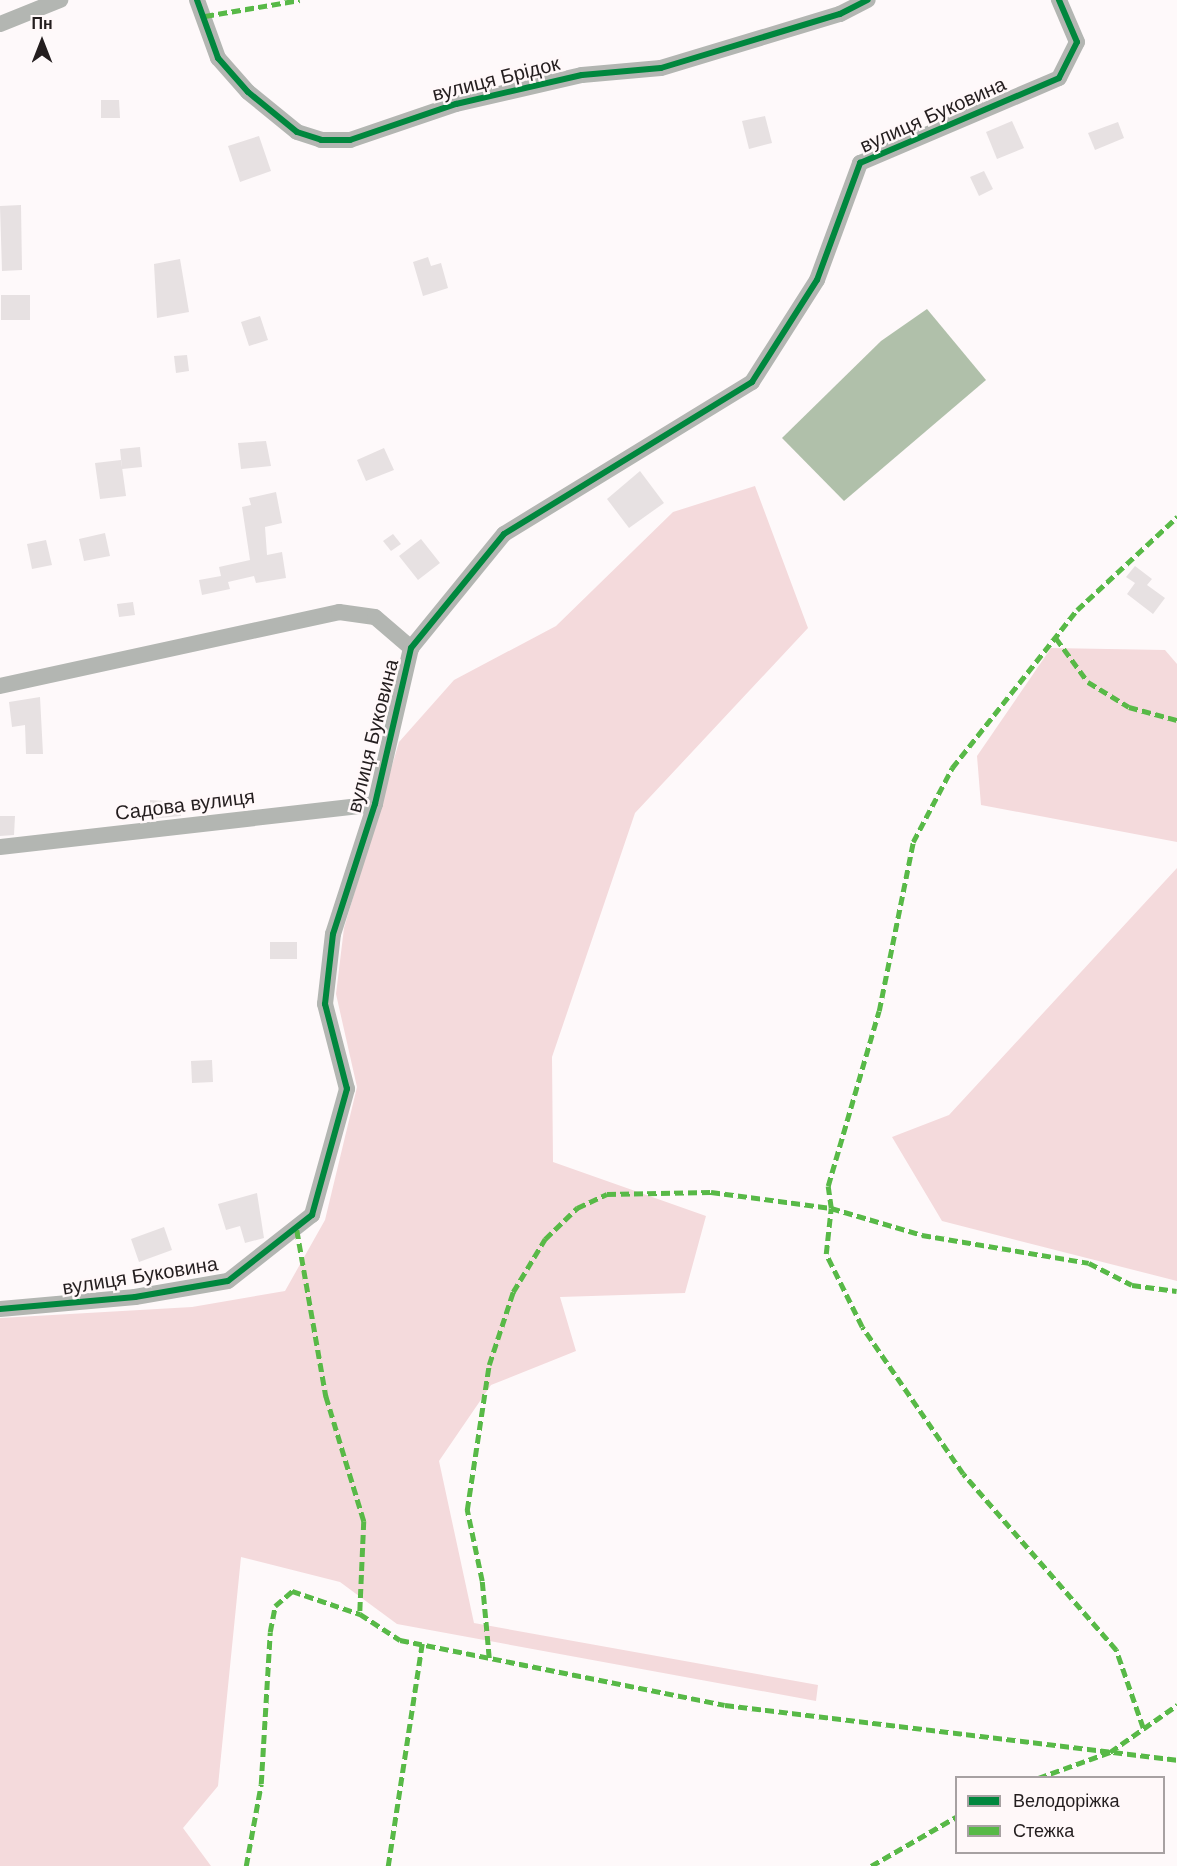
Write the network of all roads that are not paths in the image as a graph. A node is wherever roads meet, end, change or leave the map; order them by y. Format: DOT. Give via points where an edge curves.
graph roads {
  1 [pos="60,0"];
  2 [pos="197,0"];
  3 [pos="867,0"];
  4 [pos="1059,0"];
  5 [pos="0,24"];
  6 [pos="411,648"];
  7 [pos="0,686"];
  8 [pos="375,804"];
  9 [pos="0,847"];
  10 [pos="0,1309"];
  1 -- 5 [label="street"];
  2 -- 3 [label="street, вулиця Брідок" via="218,58 248,92 297,132 321,140 350,140 456,104 582,75 661,68 840,14"];
  4 -- 6 [label="street, вулиця Буковина" via="1077,42 1059,78 860,163 817,280 752,382 504,534"];
  6 -- 7 [label="street" via="375,617 339,612"];
  6 -- 8 [label="street, вулиця Буковина"];
  8 -- 9 [label="street, Садова вулиця"];
  8 -- 10 [label="street, вулиця Буковина" via="333,934 325,1004 347,1089 312,1215 228,1281 135,1297"];
}
